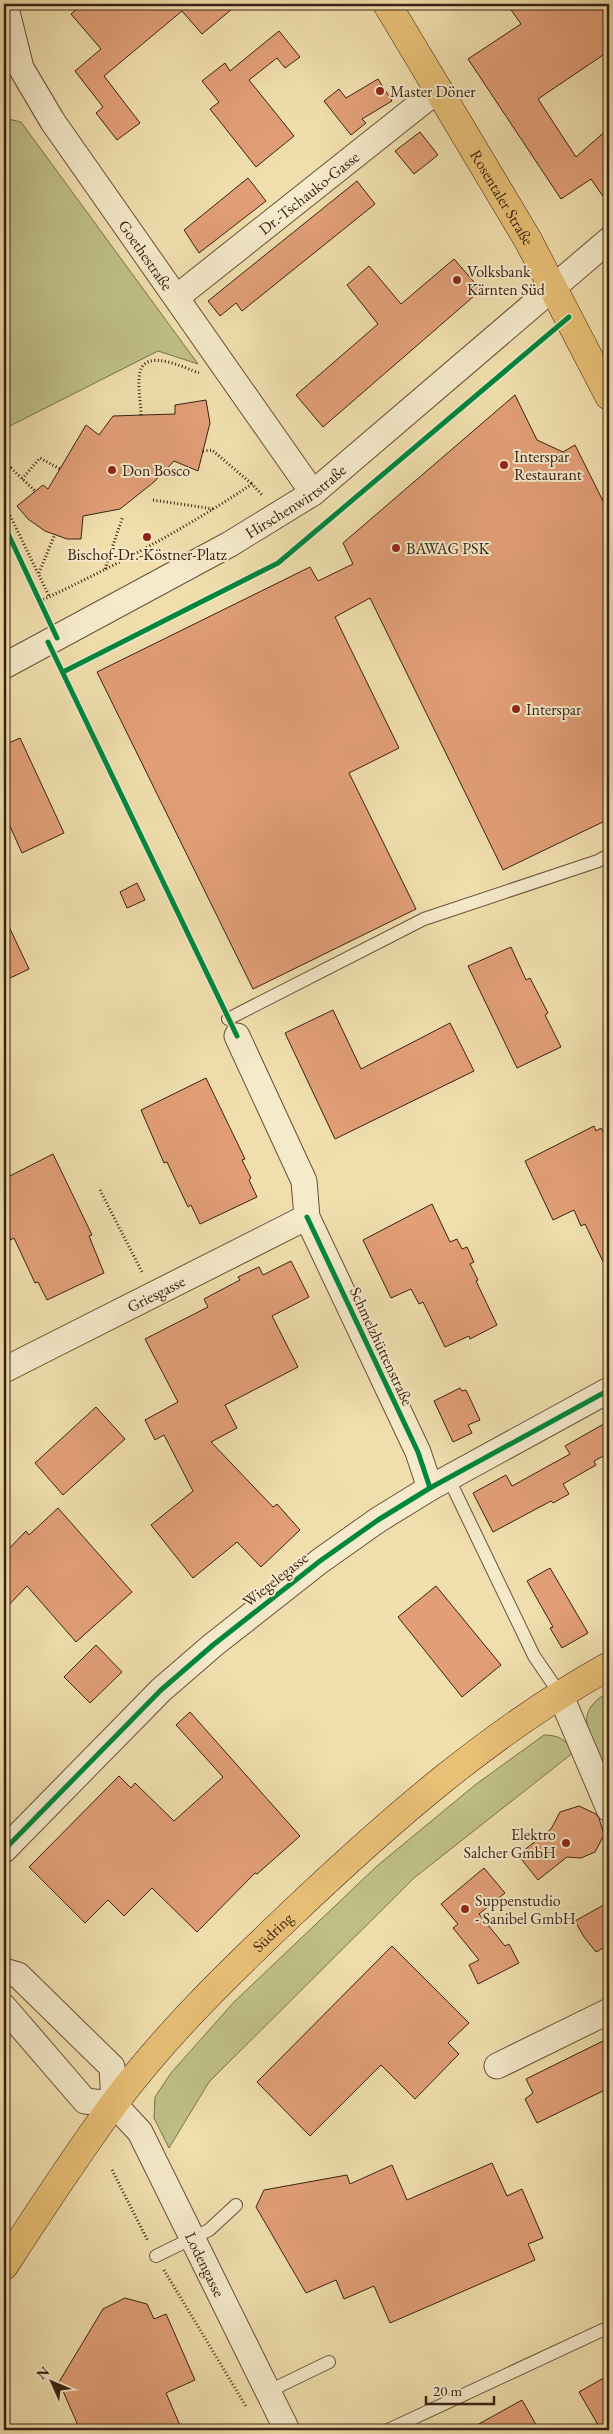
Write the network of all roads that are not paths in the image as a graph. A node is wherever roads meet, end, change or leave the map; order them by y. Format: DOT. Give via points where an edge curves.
graph roads {
  1 [pos="5,4"];
  2 [pos="388,4"];
  3 [pos="12,75"];
  4 [pos="439,89"];
  5 [pos="609,240"];
  6 [pos="554,288"];
  7 [pos="177,298"];
  8 [pos="609,396"];
  9 [pos="313,493"];
  10 [pos="4,666"];
  11 [pos="609,855"];
  12 [pos="233,1028"];
  13 [pos="307,1217"];
  14 [pos="4,1370"];
  15 [pos="609,1390"];
  16 [pos="439,1483"];
  17 [pos="609,1666"];
  18 [pos="560,1694"];
  19 [pos="609,1809"];
  20 [pos="4,1850"];
  21 [pos="4,1971"];
  22 [pos="4,2008"];
  23 [pos="609,2011"];
  24 [pos="497,2066"];
  25 [pos="114,2104"];
  26 [pos="236,2205"];
  27 [pos="192,2238"];
  28 [pos="156,2256"];
  29 [pos="4,2266"];
  30 [pos="609,2327"];
  31 [pos="329,2362"];
  32 [pos="277,2411"];
  33 [pos="388,2430"];
  1 -- 3 [label="street, Goethestraße"];
  2 -- 4 [label="main road, Rosentaler Straße"];
  3 -- 7 [label="street, Goethestraße" via="53,122"];
  4 -- 6 [label="main road, Rosentaler Straße"];
  4 -- 7 [label="street, Dr.-Tschauko-Gasse"];
  5 -- 6 [label="street, Hirschenwirtstraße"];
  6 -- 8 [label="main road, Rosentaler Straße"];
  6 -- 9 [label="street, Hirschenwirtstraße"];
  7 -- 9 [label="street, Goethestraße"];
  9 -- 10 [label="street, Hirschenwirtstraße" via="230,544"];
  11 -- 12 [label="lane" via="424,920"];
  12 -- 13 [label="street, Schmelzhüttenstraße" via="304,1181"];
  13 -- 14 [label="street, Griesgasse"];
  13 -- 16 [label="street, Schmelzhüttenstraße" via="418,1452"];
  15 -- 16 [label="street, Wiegelegasse"];
  16 -- 18 [label="lane, Schmelzhüttenstraße" via="534,1656"];
  16 -- 20 [label="street, Wiegelegasse" via="320,1560 213,1645 161,1690"];
  17 -- 18 [label="main road, Südring"];
  18 -- 19 [label="street, Schmelzhüttenstraße"];
  18 -- 25 [label="main road, Südring" via="461,1764 360,1848 215,1986"];
  21 -- 25 [label="street" via="18,1975 112,2067"];
  22 -- 25 [label="street" via="85,2101"];
  23 -- 24 [label="street"];
  25 -- 27 [label="street, Lodengasse" via="140,2132"];
  25 -- 29 [label="main road, Südring"];
  26 -- 27 [label="lane" via="209,2230"];
  27 -- 28 [label="lane"];
  27 -- 32 [label="street, Lodengasse"];
  30 -- 33 [label="lane"];
  31 -- 32 [label="lane"];
}
